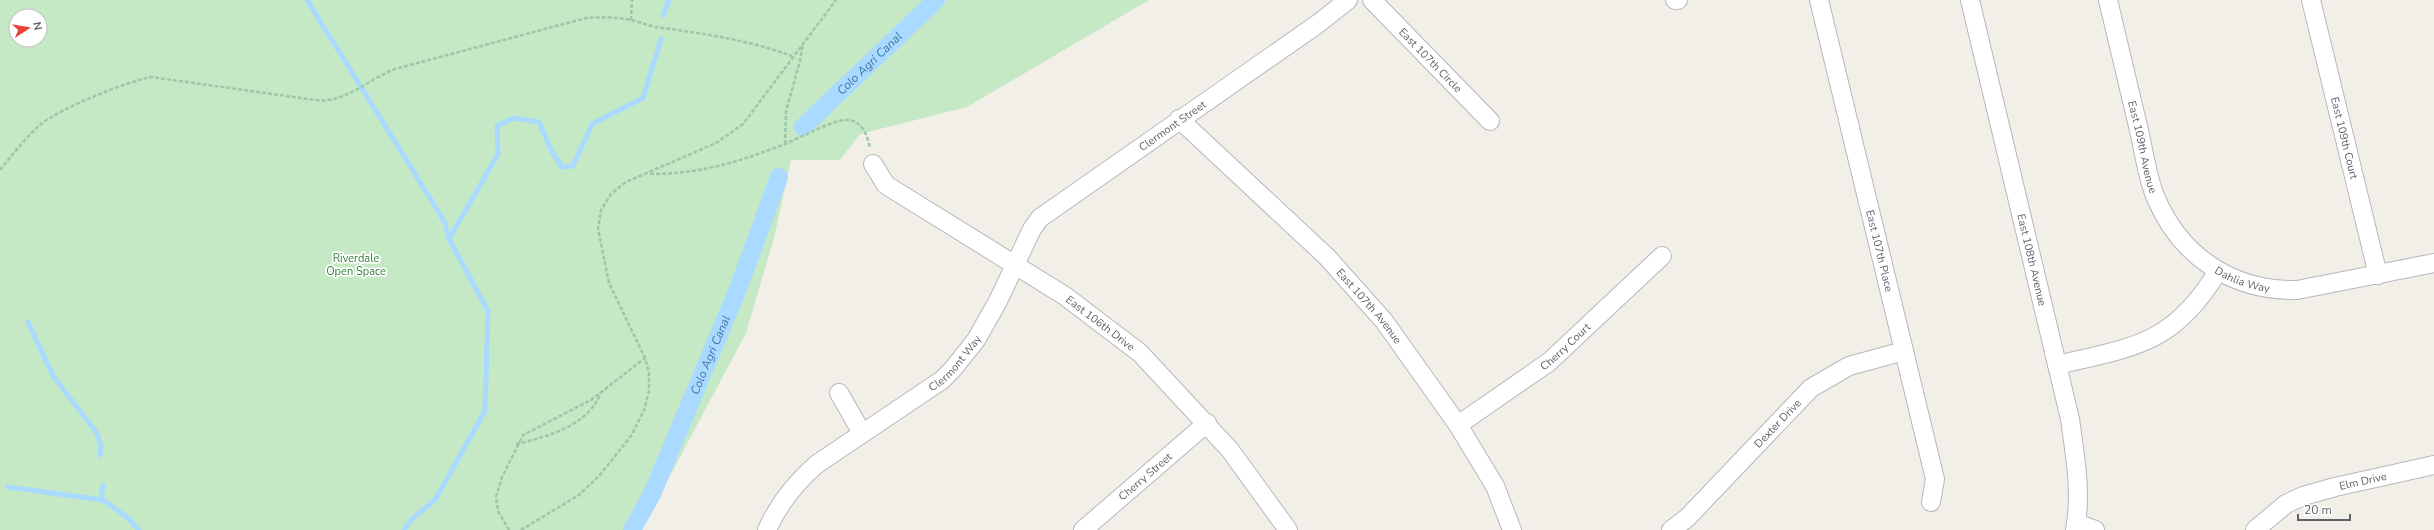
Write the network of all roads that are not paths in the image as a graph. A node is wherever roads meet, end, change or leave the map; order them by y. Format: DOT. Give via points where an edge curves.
graph roads {
  1 [pos="1348,0"];
  2 [pos="1372,0"];
  3 [pos="1675,0"];
  4 [pos="1678,0"];
  5 [pos="1819,0"];
  6 [pos="1970,0"];
  7 [pos="2108,0"];
  8 [pos="2311,0"];
  9 [pos="1179,119"];
  10 [pos="1490,121"];
  11 [pos="873,164"];
  12 [pos="1662,256"];
  13 [pos="2434,263"];
  14 [pos="1016,266"];
  15 [pos="2218,271"];
  16 [pos="2378,275"];
  17 [pos="1904,351"];
  18 [pos="2057,365"];
  19 [pos="839,393"];
  20 [pos="1207,423"];
  21 [pos="1458,425"];
  22 [pos="862,433"];
  23 [pos="2434,465"];
  24 [pos="1931,502"];
  25 [pos="2076,526"];
  26 [pos="767,530"];
  27 [pos="1083,530"];
  28 [pos="1288,530"];
  29 [pos="1512,530"];
  30 [pos="1671,530"];
  31 [pos="2095,530"];
  32 [pos="2255,530"];
  1 -- 9 [label="street, Clermont Street" via="1319,23"];
  2 -- 10 [label="street, East 107th Circle"];
  3 -- 4 [label="street"];
  5 -- 17 [label="street, East 107th Place"];
  6 -- 18 [label="street, East 108th Avenue"];
  7 -- 15 [label="street, East 109th Avenue" via="2154,194 2168,222 2186,247"];
  8 -- 16 [label="street, East 109th Court"];
  9 -- 14 [label="street, Clermont Street" via="1040,218 1032,229"];
  9 -- 21 [label="street, East 107th Avenue" via="1327,256 1384,321"];
  11 -- 14 [label="street, East 106th Drive" via="886,185"];
  12 -- 21 [label="street, Cherry Court" via="1549,362"];
  13 -- 16 [label="street, Dahlia Way"];
  14 -- 20 [label="street, East 106th Drive" via="1065,296 1129,344"];
  14 -- 22 [label="street, Clermont Way" via="976,340 952,370 942,380"];
  15 -- 16 [label="street, Dahlia Way" via="2251,286 2275,290 2297,290"];
  15 -- 18 [label="street, Dahlia Way" via="2198,300 2166,332 2125,349"];
  17 -- 24 [label="street, East 107th Place" via="1935,479"];
  17 -- 30 [label="street, Dexter Drive" via="1850,366 1811,388 1687,518"];
  18 -- 25 [label="street, East 108th Avenue" via="2076,463"];
  19 -- 22 [label="street"];
  20 -- 27 [label="street, Cherry Street"];
  20 -- 28 [label="street, East 106th Drive" via="1230,450"];
  21 -- 29 [label="street, East 107th Avenue" via="1495,486"];
  22 -- 26 [label="street, Clermont Way" via="801,478 784,498"];
  23 -- 32 [label="street, Elm Drive" via="2303,496 2286,504"];
  25 -- 31 [label="street"];
}
